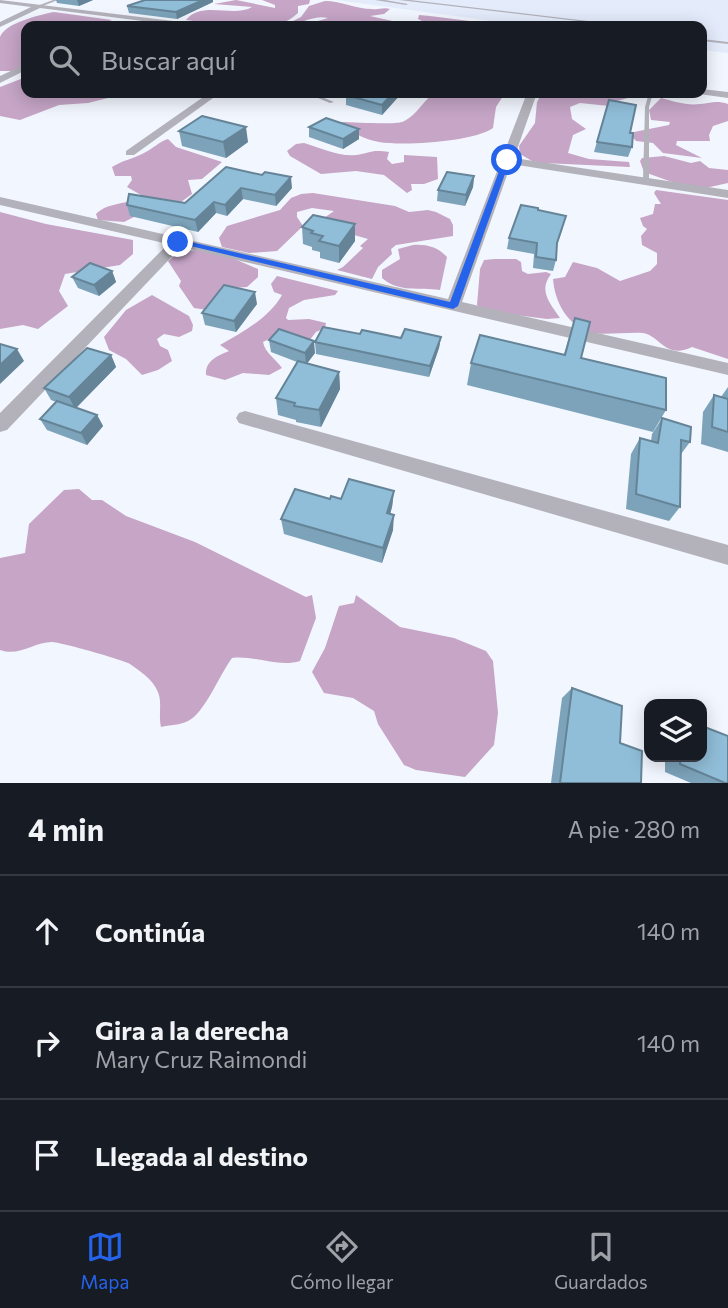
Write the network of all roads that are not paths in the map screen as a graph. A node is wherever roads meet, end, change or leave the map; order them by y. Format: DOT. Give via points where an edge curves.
graph roads {
  1 [pos="56,0"];
  2 [pos="377,0"];
  3 [pos="401,0"];
  4 [pos="0,1"];
  5 [pos="39,6"];
  6 [pos="124,17"];
  7 [pos="116,21"];
  8 [pos="157,21"];
  9 [pos="549,21"];
  10 [pos="584,21"];
  11 [pos="0,25"];
  12 [pos="707,38"];
  13 [pos="728,40"];
  14 [pos="21,69"];
  15 [pos="1,79"];
  16 [pos="707,93"];
  17 [pos="728,95"];
  18 [pos="208,98"];
  19 [pos="321,98"];
  20 [pos="530,98"];
  21 [pos="650,98"];
  22 [pos="332,102"];
  23 [pos="130,153"];
  24 [pos="507,160"];
  25 [pos="646,181"];
  26 [pos="728,194"];
  27 [pos="0,201"];
  28 [pos="178,242"];
  29 [pos="453,306"];
  30 [pos="728,369"];
  31 [pos="245,418"];
  32 [pos="0,425"];
  33 [pos="728,555"];
  1 -- 5 [label="lane"];
  2 -- 9 [label="lane"];
  3 -- 10 [label="lane"];
  4 -- 5 [label="street"];
  5 -- 6 [label="street"];
  5 -- 11 [label="street"];
  6 -- 7 [label="street"];
  6 -- 8 [label="street"];
  12 -- 13 [label="lane"];
  14 -- 15 [label="street"];
  16 -- 17 [label="street"];
  18 -- 23 [label="street"];
  19 -- 22 [label="lane"];
  20 -- 24 [label="street"];
  21 -- 25 [label="lane"];
  24 -- 25 [label="street"];
  24 -- 29 [label="street"];
  25 -- 26 [label="street"];
  27 -- 28 [label="street"];
  28 -- 29 [label="street"];
  28 -- 32 [label="street"];
  29 -- 30 [label="street"];
  31 -- 33 [label="street"];
}
